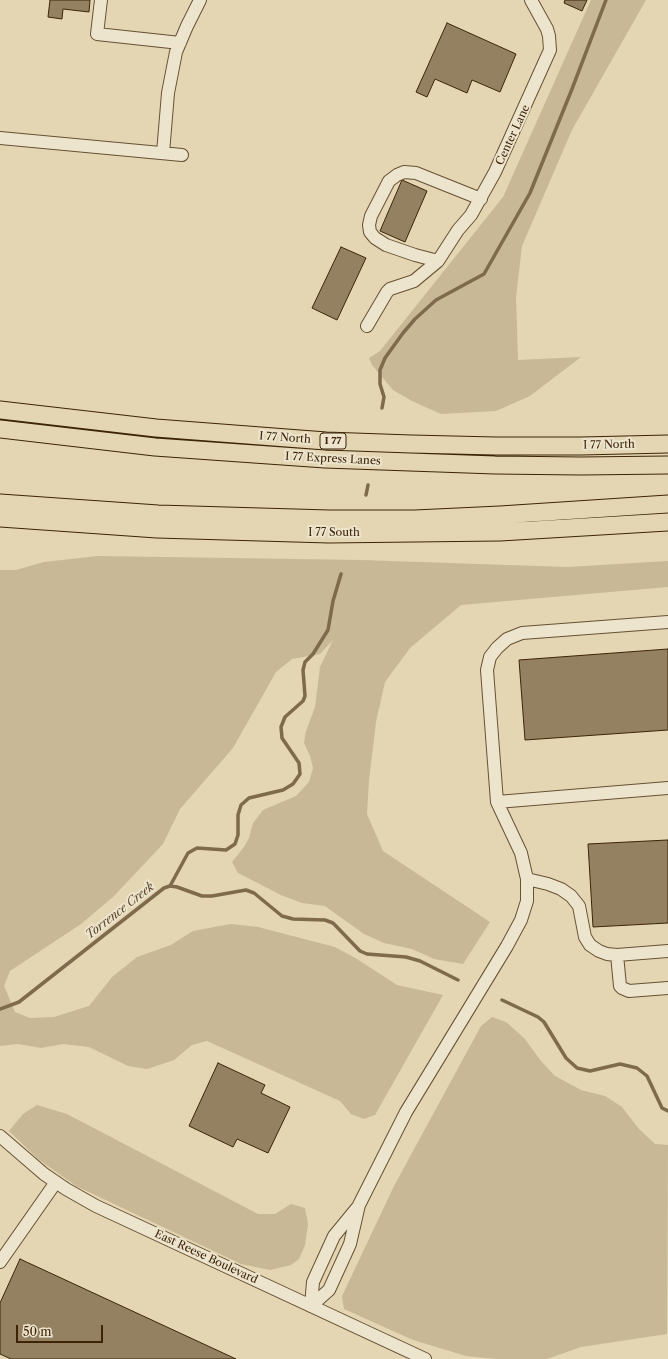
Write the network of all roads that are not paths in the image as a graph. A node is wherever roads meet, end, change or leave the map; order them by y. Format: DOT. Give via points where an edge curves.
graph roads {
  1 [pos="101,0"];
  2 [pos="200,0"];
  3 [pos="531,0"];
  4 [pos="180,43"];
  5 [pos="0,138"];
  6 [pos="163,153"];
  7 [pos="182,155"];
  8 [pos="481,199"];
  9 [pos="438,261"];
  10 [pos="366,326"];
  11 [pos="0,410"];
  12 [pos="0,429"];
  13 [pos="668,444"];
  14 [pos="668,465"];
  15 [pos="0,502"];
  16 [pos="668,504"];
  17 [pos="0,518"];
  18 [pos="668,522"];
  19 [pos="668,622"];
  20 [pos="668,788"];
  21 [pos="497,802"];
  22 [pos="527,879"];
  23 [pos="668,951"];
  24 [pos="617,955"];
  25 [pos="668,988"];
  26 [pos="0,1136"];
  27 [pos="56,1182"];
  28 [pos="359,1205"];
  29 [pos="0,1262"];
  30 [pos="311,1306"];
  31 [pos="425,1359"];
  1 -- 4 [label="street" via="97,34"];
  2 -- 4 [label="street"];
  3 -- 8 [label="street, Center Lane" via="547,29 550,50 508,146"];
  4 -- 6 [label="street" via="168,93"];
  5 -- 6 [label="street"];
  6 -- 7 [label="street"];
  8 -- 9 [label="street, Center Lane"];
  8 -- 9 [label="street" via="416,173 397,174 389,181 371,216 370,232 386,245"];
  9 -- 10 [label="street, Center Lane" via="414,281 390,289"];
  11 -- 13 [label="highway, I 77 North / I 77" via="156,428 334,441 495,446"];
  12 -- 14 [label="highway, I 77 Express Lanes / I 77" via="155,447 325,459 495,465"];
  15 -- 16 [label="highway" via="158,514 329,519 500,516"];
  17 -- 18 [label="highway, I 77 South" via="157,529 329,534 500,532"];
  19 -- 21 [label="street" via="522,633 507,639 497,648 490,657 487,670"];
  20 -- 21 [label="street"];
  21 -- 22 [label="street" via="521,853"];
  22 -- 24 [label="street" via="548,884 572,896 579,906 585,937 590,945 607,954"];
  22 -- 28 [label="street" via="527,901 521,920 406,1112"];
  23 -- 24 [label="street"];
  24 -- 25 [label="street" via="622,988 629,991"];
  26 -- 27 [label="street, East Reese Boulevard"];
  27 -- 29 [label="street"];
  27 -- 30 [label="street, East Reese Boulevard" via="96,1206"];
  28 -- 30 [label="street" via="350,1244 328,1290"];
  28 -- 30 [label="street" via="334,1236 313,1282"];
  30 -- 31 [label="street, East Reese Boulevard"];
}
